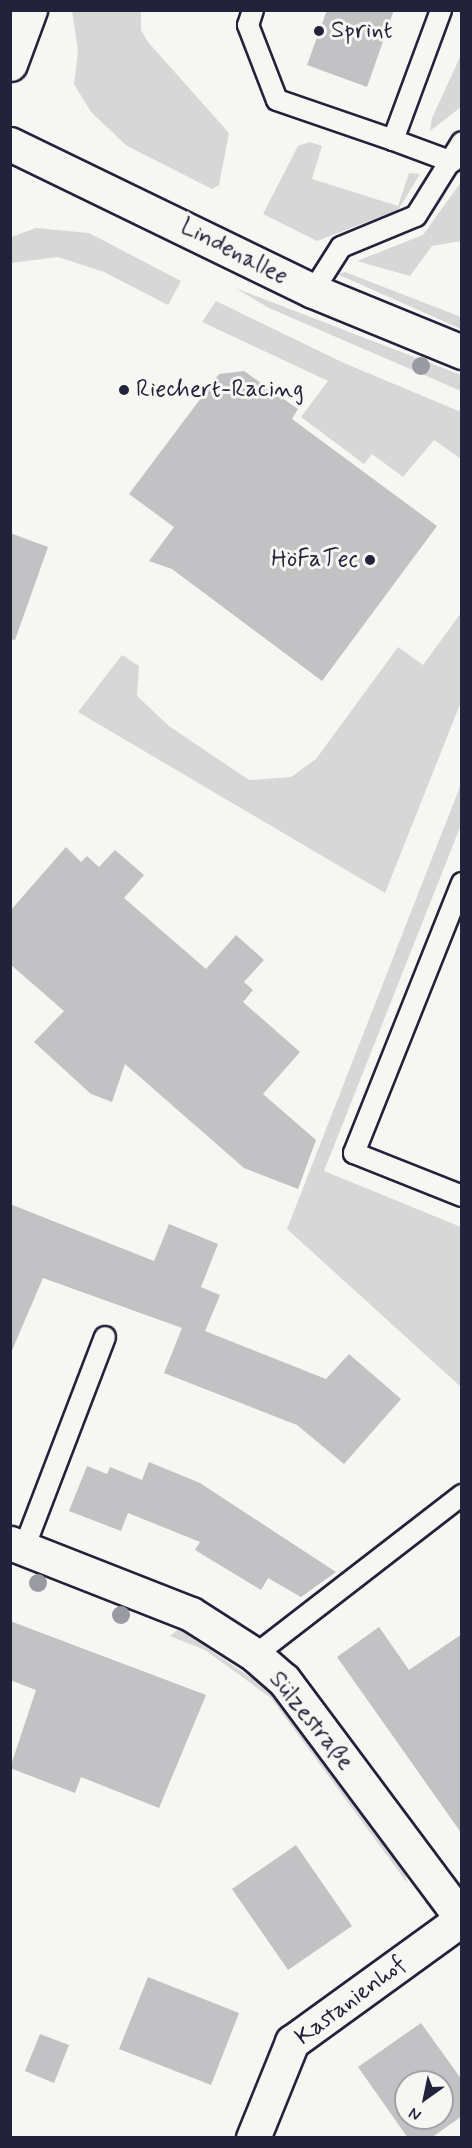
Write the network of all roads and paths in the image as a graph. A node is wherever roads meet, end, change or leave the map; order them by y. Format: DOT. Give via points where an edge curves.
graph roads {
  1 [pos="30,10"];
  2 [pos="253,10"];
  3 [pos="441,10"];
  4 [pos="10,64"];
  5 [pos="393,141"];
  6 [pos="462,142"];
  7 [pos="10,144"];
  8 [pos="452,162"];
  9 [pos="313,291"];
  10 [pos="462,352"];
  11 [pos="462,883"];
  12 [pos="462,1196"];
  13 [pos="105,1337"];
  14 [pos="462,1495"];
  15 [pos="17,1545"];
  16 [pos="255,1655"];
  17 [pos="462,1919"];
  18 [pos="253,2138"];
  1 -- 4 [label="street"];
  2 -- 5 [label="lane" via="248,25 277,100"];
  3 -- 5 [label="lane"];
  5 -- 8 [label="lane"];
  6 -- 8 [label="lane"];
  7 -- 9 [label="street, Lindenallee"];
  8 -- 9 [label="lane" via="416,216 341,247"];
  9 -- 10 [label="street, Lindenallee"];
  11 -- 12 [label="lane" via="354,1153"];
  13 -- 15 [label="lane"];
  14 -- 16 [label="lane"];
  15 -- 16 [label="street, Sülzestraße" via="191,1614"];
  16 -- 17 [label="street, Sülzestraße" via="284,1680"];
  17 -- 18 [label="street, Kastanienhof" via="292,2042"];
}
